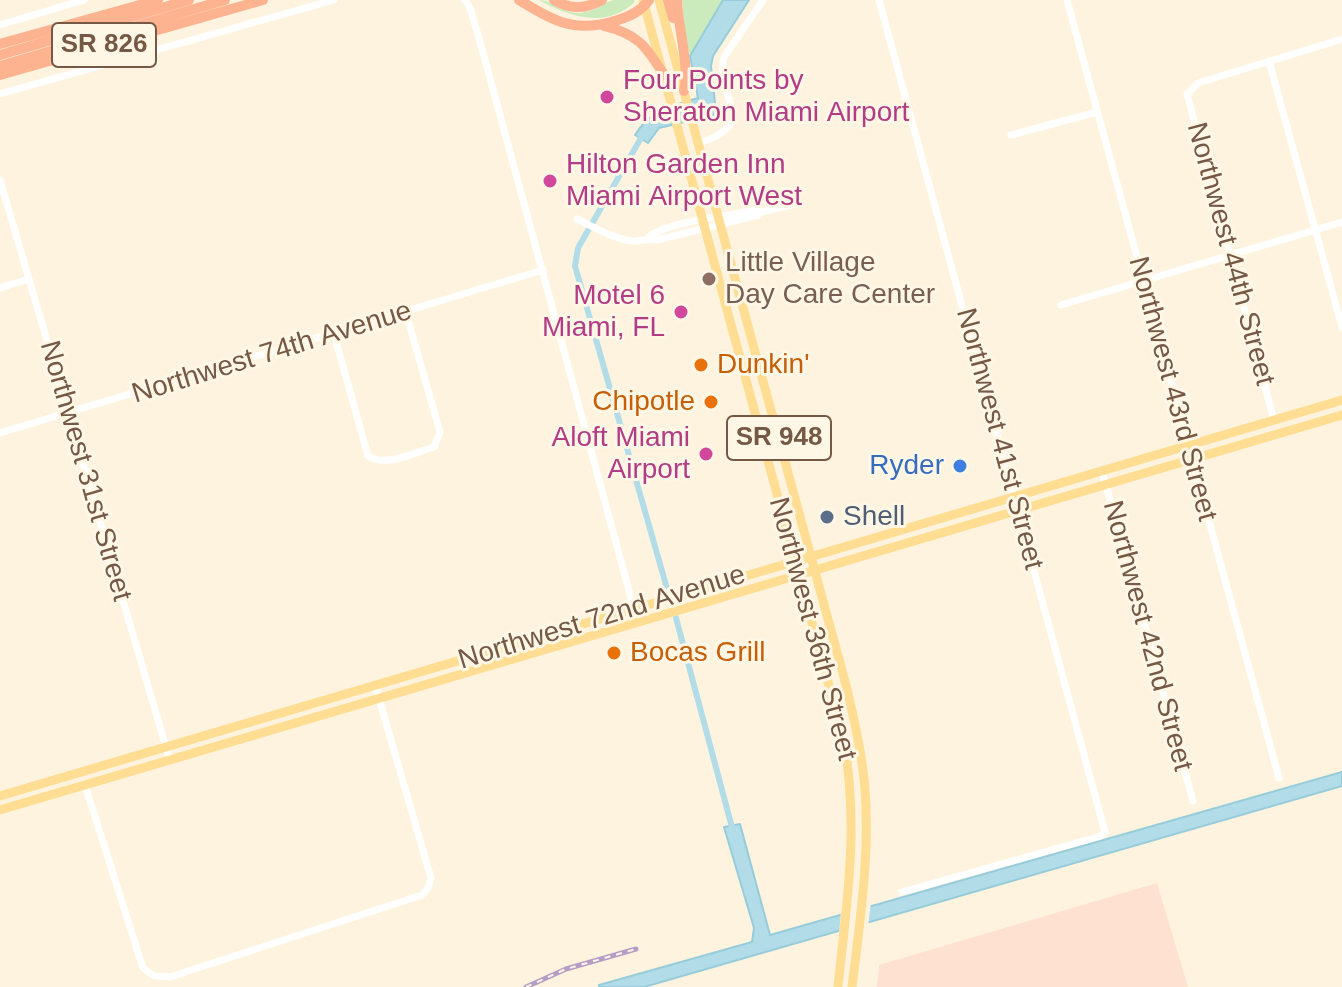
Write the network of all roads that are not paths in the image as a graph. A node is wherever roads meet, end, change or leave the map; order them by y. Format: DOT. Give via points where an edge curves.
graph roads {
  1 [pos="84,0"];
  2 [pos="158,0"];
  3 [pos="189,0"];
  4 [pos="225,0"];
  5 [pos="263,0"];
  6 [pos="334,0"];
  7 [pos="465,0"];
  8 [pos="519,0"];
  9 [pos="554,0"];
  10 [pos="602,0"];
  11 [pos="659,0"];
  12 [pos="668,0"];
  13 [pos="677,0"];
  14 [pos="763,0"];
  15 [pos="879,0"];
  16 [pos="1067,0"];
  17 [pos="646,2"];
  18 [pos="52,4"];
  19 [pos="0,25"];
  20 [pos="602,25"];
  21 [pos="680,39"];
  22 [pos="1342,39"];
  23 [pos="0,44"];
  24 [pos="0,55"];
  25 [pos="1269,61"];
  26 [pos="0,66"];
  27 [pos="0,75"];
  28 [pos="664,75"];
  29 [pos="684,91"];
  30 [pos="0,94"];
  31 [pos="1097,112"];
  32 [pos="1011,135"];
  33 [pos="698,143"];
  34 [pos="0,180"];
  35 [pos="796,204"];
  36 [pos="580,220"];
  37 [pos="719,222"];
  38 [pos="1342,222"];
  39 [pos="706,224"];
  40 [pos="1316,231"];
  41 [pos="1230,255"];
  42 [pos="543,270"];
  43 [pos="29,279"];
  44 [pos="1143,282"];
  45 [pos="0,288"];
  46 [pos="742,305"];
  47 [pos="1061,305"];
  48 [pos="728,309"];
  49 [pos="406,313"];
  50 [pos="1342,327"];
  51 [pos="334,334"];
  52 [pos="1342,400"];
  53 [pos="68,414"];
  54 [pos="1342,415"];
  55 [pos="1274,420"];
  56 [pos="1289,431"];
  57 [pos="0,433"];
  58 [pos="1187,445"];
  59 [pos="1191,459"];
  60 [pos="1102,471"];
  61 [pos="1106,485"];
  62 [pos="1015,497"];
  63 [pos="1019,511"];
  64 [pos="811,557"];
  65 [pos="795,561"];
  66 [pos="815,571"];
  67 [pos="799,575"];
  68 [pos="634,609"];
  69 [pos="498,649"];
  70 [pos="502,663"];
  71 [pos="375,685"];
  72 [pos="337,696"];
  73 [pos="379,700"];
  74 [pos="351,708"];
  75 [pos="166,747"];
  76 [pos="170,761"];
  77 [pos="1279,778"];
  78 [pos="85,785"];
  79 [pos="0,796"];
  80 [pos="1193,801"];
  81 [pos="0,810"];
  82 [pos="902,892"];
  83 [pos="838,987"];
  84 [pos="852,987"];
  1 -- 18 [label="street"];
  2 -- 23 [label="highway, SR 826"];
  3 -- 24 [label="highway"];
  4 -- 26 [label="highway"];
  5 -- 27 [label="highway, SR 826"];
  6 -- 30 [label="street"];
  7 -- 42 [label="street"];
  8 -- 20 [label="highway" via="568,25"];
  9 -- 10 [label="highway" via="581,8"];
  11 -- 29 [label="main road, Northwest 36th Street"];
  12 -- 21 [label="highway"];
  13 -- 21 [label="highway"];
  14 -- 33 [label="street" via="724,57 731,125 724,134"];
  15 -- 62 [label="street, Northwest 41st Street"];
  16 -- 31 [label="street, Northwest 43rd Street"];
  17 -- 20 [label="highway" via="635,13"];
  17 -- 28 [label="main road, Northwest 36th Street / SR 948"];
  18 -- 19 [label="street"];
  20 -- 28 [label="highway" via="638,39"];
  21 -- 29 [label="highway"];
  22 -- 25 [label="street"];
  25 -- 40 [label="street"];
  25 -- 41 [label="street, Northwest 44th Street" via="1198,83 1187,94"];
  28 -- 39 [label="main road, Northwest 36th Street / SR 948"];
  29 -- 33 [label="main road, Northwest 36th Street / SR 948"];
  31 -- 32 [label="street"];
  31 -- 44 [label="street, Northwest 43rd Street"];
  33 -- 37 [label="main road, Northwest 36th Street / SR 948"];
  34 -- 43 [label="street, Northwest 31st Street"];
  35 -- 37 [label="street"];
  36 -- 39 [label="street" via="634,242"];
  37 -- 39 [label="street"];
  37 -- 46 [label="main road, Northwest 36th Street / SR 948"];
  38 -- 40 [label="street"];
  39 -- 48 [label="main road, Northwest 36th Street / SR 948"];
  40 -- 41 [label="street"];
  40 -- 50 [label="street"];
  41 -- 44 [label="street"];
  41 -- 55 [label="street, Northwest 44th Street"];
  42 -- 49 [label="street, Northwest 74th Avenue"];
  42 -- 68 [label="street"];
  43 -- 45 [label="street"];
  43 -- 53 [label="street, Northwest 31st Street"];
  44 -- 47 [label="street"];
  44 -- 58 [label="street, Northwest 43rd Street"];
  46 -- 48 [label="main road"];
  46 -- 64 [label="main road, Northwest 36th Street / SR 948"];
  48 -- 65 [label="main road, Northwest 36th Street / SR 948"];
  49 -- 51 [label="street, Northwest 74th Avenue"];
  49 -- 51 [label="street" via="439,440 434,447 383,462 368,456"];
  51 -- 53 [label="street, Northwest 74th Avenue"];
  52 -- 55 [label="main road, Northwest 72nd Avenue"];
  53 -- 57 [label="street, Northwest 74th Avenue"];
  53 -- 75 [label="street, Northwest 31st Street"];
  54 -- 56 [label="main road, Northwest 72nd Avenue"];
  55 -- 56 [label="main road"];
  55 -- 58 [label="main road, Northwest 72nd Avenue"];
  56 -- 59 [label="main road, Northwest 72nd Avenue"];
  58 -- 59 [label="street, Northwest 43rd Street"];
  58 -- 60 [label="main road, Northwest 72nd Avenue"];
  59 -- 61 [label="main road, Northwest 72nd Avenue"];
  59 -- 77 [label="street, Northwest 43rd Street"];
  60 -- 61 [label="street, Northwest 42nd Street"];
  60 -- 62 [label="main road, Northwest 72nd Avenue"];
  61 -- 63 [label="main road, Northwest 72nd Avenue"];
  61 -- 80 [label="street, Northwest 42nd Street"];
  62 -- 63 [label="street, Northwest 41st Street"];
  62 -- 64 [label="main road, Northwest 72nd Avenue"];
  63 -- 66 [label="main road, Northwest 72nd Avenue"];
  63 -- 82 [label="street, Northwest 41st Street" via="1105,832"];
  64 -- 65 [label="main road, Northwest 72nd Avenue"];
  64 -- 66 [label="main road, Northwest 36th Street / SR 948"];
  65 -- 67 [label="main road, Northwest 36th Street / SR 948"];
  65 -- 68 [label="main road, Northwest 72nd Avenue"];
  66 -- 67 [label="main road, Northwest 72nd Avenue"];
  66 -- 84 [label="main road, Northwest 36th Street / SR 948" via="862,761 866,828"];
  67 -- 70 [label="main road, Northwest 72nd Avenue"];
  67 -- 83 [label="main road, Northwest 36th Street / SR 948" via="848,766 853,831"];
  68 -- 69 [label="main road, Northwest 72nd Avenue"];
  69 -- 70 [label="main road"];
  69 -- 71 [label="main road, Northwest 72nd Avenue"];
  70 -- 73 [label="main road, Northwest 72nd Avenue"];
  71 -- 72 [label="main road, Northwest 72nd Avenue"];
  71 -- 73 [label="street"];
  72 -- 74 [label="main road"];
  72 -- 75 [label="main road, Northwest 72nd Avenue"];
  73 -- 74 [label="main road, Northwest 72nd Avenue"];
  73 -- 78 [label="street" via="431,878 428,888 422,895 170,977 154,976 143,968"];
  74 -- 76 [label="main road, Northwest 72nd Avenue"];
  75 -- 76 [label="street, Northwest 31st Street"];
  75 -- 79 [label="main road, Northwest 72nd Avenue"];
  76 -- 78 [label="main road, Northwest 72nd Avenue"];
  78 -- 81 [label="main road, Northwest 72nd Avenue"];
}
